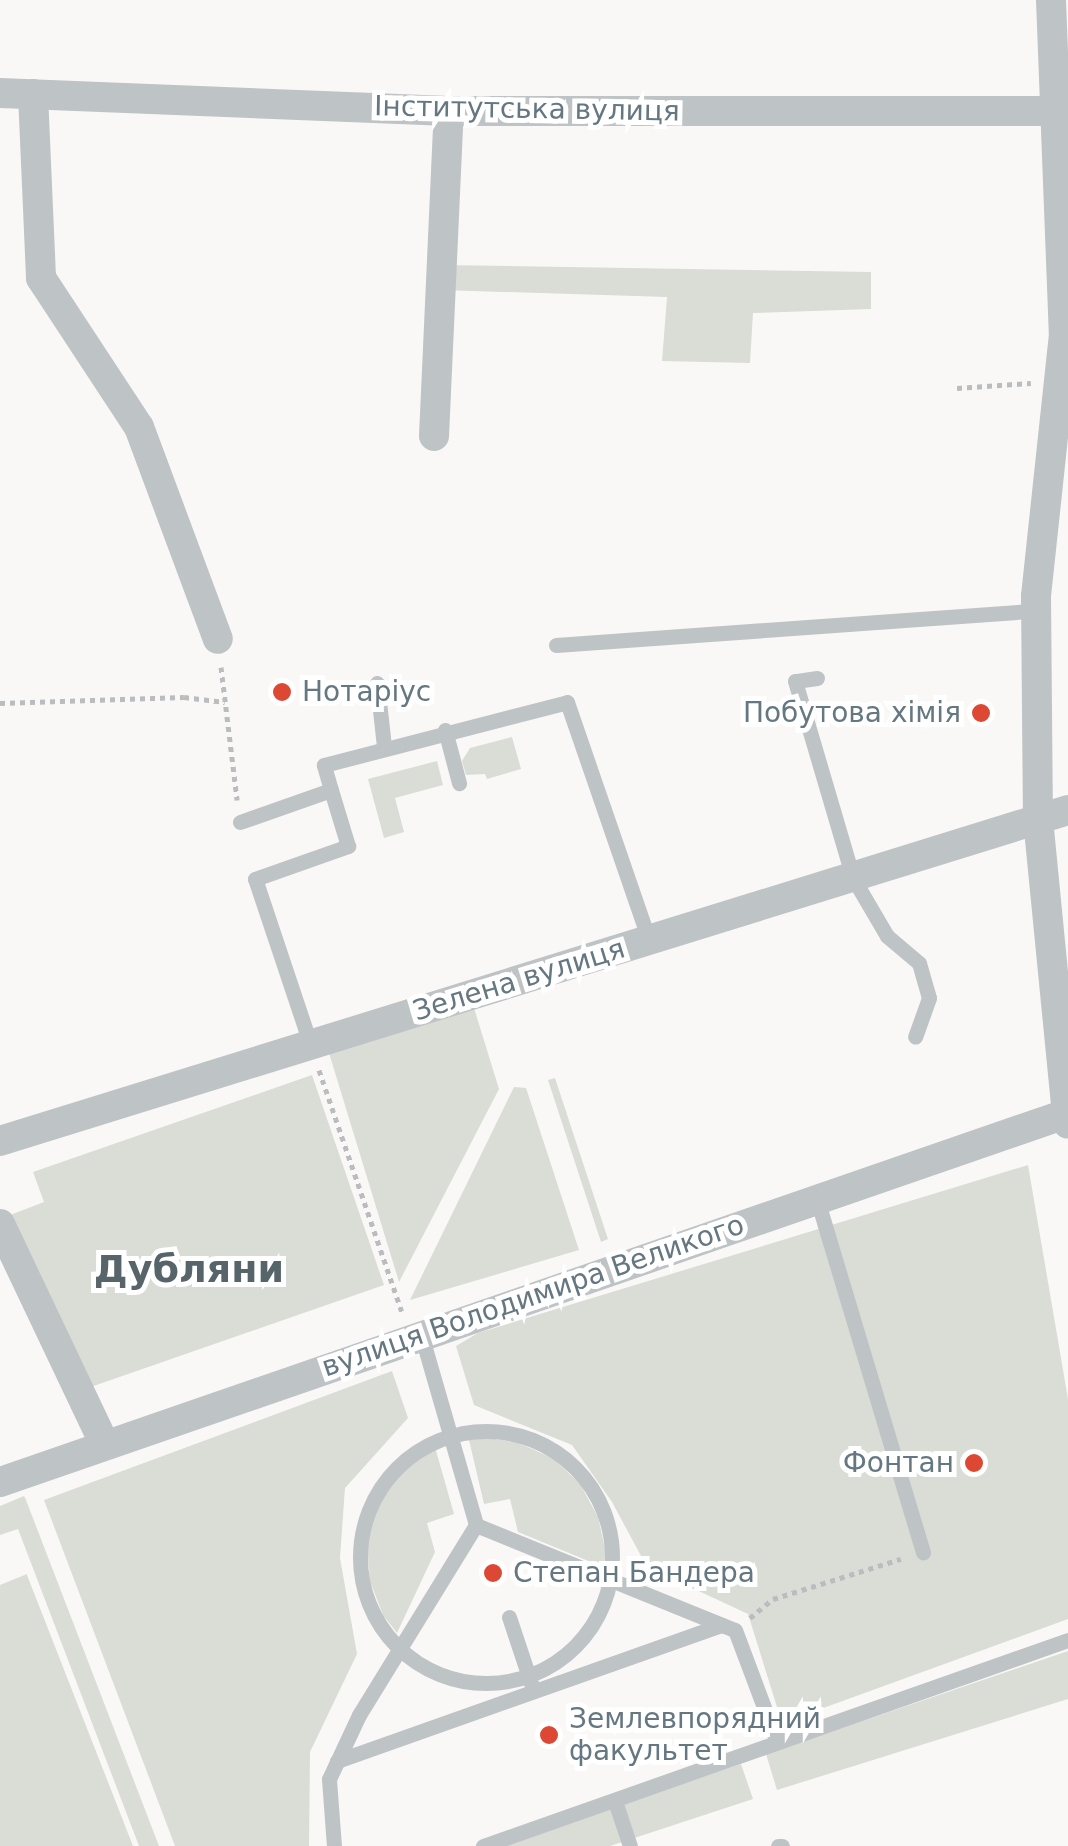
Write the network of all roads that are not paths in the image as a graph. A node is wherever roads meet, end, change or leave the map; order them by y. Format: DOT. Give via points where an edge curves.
graph roads {
  1 [pos="1051,0"];
  2 [pos="0,93"];
  3 [pos="33,94"];
  4 [pos="449,111"];
  5 [pos="1055,111"];
  6 [pos="434,436"];
  7 [pos="1036,611"];
  8 [pos="218,639"];
  9 [pos="556,645"];
  10 [pos="818,678"];
  11 [pos="377,683"];
  12 [pos="445,730"];
  13 [pos="384,746"];
  14 [pos="459,783"];
  15 [pos="331,790"];
  16 [pos="1068,810"];
  17 [pos="1038,820"];
  18 [pos="240,822"];
  19 [pos="853,878"];
  20 [pos="1058,915"];
  21 [pos="649,940"];
  22 [pos="915,1037"];
  23 [pos="310,1043"];
  24 [pos="1068,1117"];
  25 [pos="0,1141"];
  26 [pos="817,1199"];
  27 [pos="0,1224"];
  28 [pos="416,1336"];
  29 [pos="453,1435"];
  30 [pos="105,1446"];
  31 [pos="0,1482"];
  32 [pos="476,1525"];
  33 [pos="923,1552"];
  34 [pos="610,1579"];
  35 [pos="509,1618"];
  36 [pos="728,1627"];
  37 [pos="1068,1640"];
  38 [pos="400,1650"];
  39 [pos="532,1684"];
  40 [pos="777,1742"];
  41 [pos="338,1761"];
  42 [pos="615,1801"];
  43 [pos="334,1846"];
  44 [pos="483,1846"];
  45 [pos="630,1846"];
  1 -- 5 [label="street"];
  2 -- 3 [label="street, Інститутська вулиця"];
  3 -- 4 [label="street, Інститутська вулиця"];
  3 -- 8 [label="street" via="41,278 139,427"];
  4 -- 5 [label="street, Інститутська вулиця"];
  4 -- 6 [label="street"];
  5 -- 7 [label="street" via="1064,334"];
  7 -- 9 [label="lane"];
  7 -- 17 [label="street"];
  10 -- 19 [label="lane" via="794,681"];
  11 -- 13 [label="lane"];
  12 -- 13 [label="lane"];
  12 -- 14 [label="lane"];
  12 -- 21 [label="lane" via="567,702"];
  13 -- 15 [label="lane" via="324,766"];
  15 -- 18 [label="lane"];
  15 -- 23 [label="lane" via="348,846 255,879"];
  16 -- 17 [label="street, Зелена вулиця"];
  17 -- 19 [label="street, Зелена вулиця"];
  17 -- 20 [label="street"];
  19 -- 21 [label="street, Зелена вулиця"];
  19 -- 22 [label="lane" via="887,936 920,963 929,998"];
  20 -- 24 [label="street"];
  21 -- 23 [label="street, Зелена вулиця"];
  23 -- 25 [label="street, Зелена вулиця"];
  24 -- 26 [label="street, вулиця Володимира Великого"];
  26 -- 28 [label="street, вулиця Володимира Великого"];
  26 -- 33 [label="lane"];
  27 -- 30 [label="street"];
  28 -- 29 [label="lane"];
  28 -- 30 [label="street, вулиця Володимира Великого"];
  29 -- 32 [label="lane"];
  29 -- 34 [label="lane" via="488,1430 524,1436 570,1464 602,1508 612,1543"];
  29 -- 38 [label="lane" via="418,1450 389,1476 370,1508 361,1546 363,1584 376,1620"];
  30 -- 31 [label="street, вулиця Володимира Великого"];
  32 -- 34 [label="lane"];
  32 -- 38 [label="lane"];
  34 -- 36 [label="lane"];
  34 -- 39 [label="lane" via="583,1639"];
  35 -- 39 [label="lane"];
  36 -- 39 [label="lane"];
  36 -- 40 [label="lane"];
  37 -- 40 [label="lane"];
  38 -- 39 [label="lane" via="428,1670 461,1681"];
  38 -- 41 [label="lane"];
  39 -- 41 [label="lane"];
  40 -- 42 [label="lane"];
  41 -- 43 [label="lane" via="329,1779"];
  42 -- 44 [label="lane"];
  42 -- 45 [label="lane"];
}
